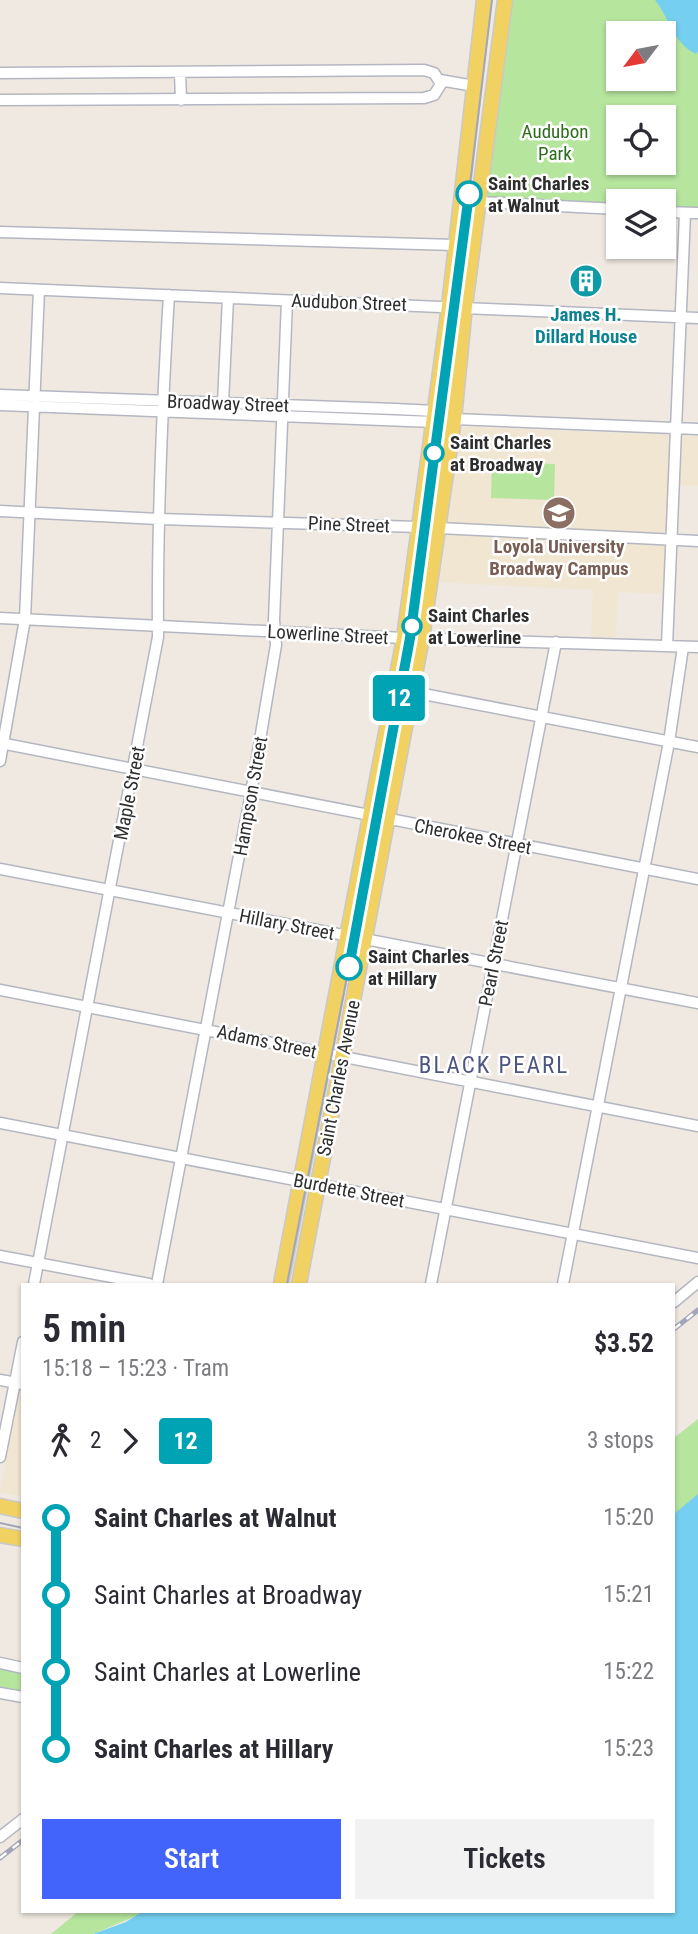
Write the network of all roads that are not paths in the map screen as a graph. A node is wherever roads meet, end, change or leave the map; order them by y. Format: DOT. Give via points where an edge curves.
graph roads {
  1 [pos="484,0"];
  2 [pos="505,0"];
  3 [pos="180,72"];
  4 [pos="0,73"];
  5 [pos="440,84"];
  6 [pos="474,86"];
  7 [pos="0,100"];
  8 [pos="181,100"];
  9 [pos="460,201"];
  10 [pos="480,202"];
  11 [pos="606,208"];
  12 [pos="676,213"];
  13 [pos="685,213"];
  14 [pos="698,213"];
  15 [pos="0,232"];
  16 [pos="455,245"];
  17 [pos="0,288"];
  18 [pos="39,290"];
  19 [pos="169,295"];
  20 [pos="228,298"];
  21 [pos="287,300"];
  22 [pos="449,306"];
  23 [pos="465,306"];
  24 [pos="680,317"];
  25 [pos="698,318"];
  26 [pos="0,395"];
  27 [pos="33,401"];
  28 [pos="163,401"];
  29 [pos="223,403"];
  30 [pos="0,405"];
  31 [pos="283,411"];
  32 [pos="162,413"];
  33 [pos="435,417"];
  34 [pos="454,419"];
  35 [pos="676,428"];
  36 [pos="698,429"];
  37 [pos="0,511"];
  38 [pos="29,512"];
  39 [pos="159,519"];
  40 [pos="278,522"];
  41 [pos="418,527"];
  42 [pos="438,528"];
  43 [pos="671,540"];
  44 [pos="698,541"];
  45 [pos="0,618"];
  46 [pos="26,619"];
  47 [pos="158,625"];
  48 [pos="276,632"];
  49 [pos="404,638"];
  50 [pos="422,638"];
  51 [pos="556,642"];
  52 [pos="667,646"];
  53 [pos="683,647"];
  54 [pos="698,647"];
  55 [pos="413,692"];
  56 [pos="540,716"];
  57 [pos="668,742"];
  58 [pos="2,744"];
  59 [pos="698,747"];
  60 [pos="0,761"];
  61 [pos="133,770"];
  62 [pos="251,793"];
  63 [pos="371,816"];
  64 [pos="388,820"];
  65 [pos="516,844"];
  66 [pos="0,869"];
  67 [pos="644,869"];
  68 [pos="698,879"];
  69 [pos="110,890"];
  70 [pos="228,913"];
  71 [pos="347,936"];
  72 [pos="365,939"];
  73 [pos="494,962"];
  74 [pos="621,988"];
  75 [pos="0,990"];
  76 [pos="698,1003"];
  77 [pos="88,1006"];
  78 [pos="206,1028"];
  79 [pos="325,1054"];
  80 [pos="341,1056"];
  81 [pos="471,1082"];
  82 [pos="598,1107"];
  83 [pos="0,1123"];
  84 [pos="698,1126"];
  85 [pos="63,1135"];
  86 [pos="181,1158"];
  87 [pos="301,1181"];
  88 [pos="317,1184"];
  89 [pos="446,1209"];
  90 [pos="573,1234"];
  91 [pos="0,1256"];
  92 [pos="698,1258"];
  93 [pos="38,1263"];
  94 [pos="698,1282"];
  95 [pos="34,1283"];
  96 [pos="144,1283"];
  97 [pos="157,1283"];
  98 [pos="281,1283"];
  99 [pos="299,1283"];
  100 [pos="431,1283"];
  101 [pos="564,1283"];
  102 [pos="675,1300"];
  103 [pos="21,1362"];
  104 [pos="0,1380"];
  105 [pos="19,1383"];
  106 [pos="0,1457"];
  107 [pos="0,1506"];
  108 [pos="21,1511"];
  109 [pos="0,1535"];
  110 [pos="21,1539"];
  111 [pos="0,1663"];
  112 [pos="21,1668"];
  113 [pos="0,1693"];
  114 [pos="21,1697"];
  115 [pos="6,1827"];
  116 [pos="0,1837"];
  1 -- 6 [label="main road, Saint Charles Avenue"];
  2 -- 10 [label="main road, Saint Charles Avenue"];
  3 -- 4 [label="street"];
  3 -- 5 [label="street" via="424,70 434,73"];
  3 -- 8 [label="street"];
  5 -- 6 [label="street"];
  5 -- 8 [label="street" via="434,95 424,98"];
  6 -- 9 [label="main road, Saint Charles Avenue"];
  7 -- 8 [label="street"];
  9 -- 10 [label="street"];
  9 -- 16 [label="main road, Saint Charles Avenue"];
  10 -- 11 [label="street"];
  10 -- 23 [label="main road, Saint Charles Avenue"];
  12 -- 13 [label="street"];
  13 -- 14 [label="street"];
  13 -- 24 [label="street"];
  15 -- 16 [label="street"];
  16 -- 22 [label="main road, Saint Charles Avenue"];
  17 -- 18 [label="street, Audubon Street"];
  18 -- 19 [label="street, Audubon Street"];
  18 -- 27 [label="street"];
  19 -- 20 [label="street, Audubon Street"];
  19 -- 28 [label="street, Maple Street"];
  20 -- 21 [label="street, Audubon Street"];
  20 -- 29 [label="street"];
  21 -- 22 [label="street, Audubon Street"];
  21 -- 31 [label="street, Hampson Street"];
  22 -- 23 [label="street, Audubon Street"];
  22 -- 33 [label="main road, Saint Charles Avenue"];
  23 -- 24 [label="street, Audubon Street"];
  23 -- 34 [label="main road, Saint Charles Avenue"];
  24 -- 25 [label="street, Audubon Street"];
  24 -- 35 [label="street"];
  26 -- 27 [label="street, Broadway Street"];
  27 -- 28 [label="street, Broadway Street"];
  27 -- 30 [label="street, Broadway Street"];
  27 -- 32 [label="street, Broadway Street"];
  27 -- 38 [label="street"];
  28 -- 29 [label="street, Broadway Street"];
  28 -- 32 [label="street, Maple Street"];
  29 -- 31 [label="street, Broadway Street"];
  31 -- 32 [label="street, Broadway Street"];
  31 -- 33 [label="street, Broadway Street"];
  31 -- 40 [label="street, Hampson Street"];
  32 -- 39 [label="street, Maple Street"];
  33 -- 34 [label="street, Broadway Street"];
  33 -- 41 [label="main road, Saint Charles Avenue"];
  34 -- 35 [label="street, Broadway Street"];
  34 -- 42 [label="main road, Saint Charles Avenue"];
  35 -- 36 [label="street, Broadway Street"];
  35 -- 43 [label="street"];
  37 -- 38 [label="street, Pine Street"];
  38 -- 39 [label="street, Pine Street"];
  38 -- 46 [label="street"];
  39 -- 40 [label="street, Pine Street"];
  39 -- 47 [label="street, Maple Street"];
  40 -- 41 [label="street, Pine Street"];
  40 -- 48 [label="street, Hampson Street"];
  41 -- 42 [label="street, Pine Street"];
  41 -- 49 [label="main road, Saint Charles Avenue"];
  42 -- 43 [label="street, Pine Street"];
  42 -- 50 [label="main road, Saint Charles Avenue"];
  43 -- 44 [label="street, Pine Street"];
  43 -- 52 [label="street"];
  45 -- 46 [label="street, Lowerline Street"];
  46 -- 47 [label="street, Lowerline Street"];
  46 -- 58 [label="street"];
  47 -- 48 [label="street, Lowerline Street"];
  47 -- 61 [label="street, Maple Street"];
  48 -- 49 [label="street, Lowerline Street"];
  48 -- 62 [label="street, Hampson Street"];
  49 -- 50 [label="street, Lowerline Street"];
  49 -- 63 [label="main road, Saint Charles Avenue"];
  50 -- 51 [label="street, Lowerline Street"];
  50 -- 55 [label="main road, Saint Charles Avenue"];
  51 -- 52 [label="street, Lowerline Street"];
  51 -- 56 [label="street, Pearl Street"];
  52 -- 53 [label="street, Lowerline Street"];
  53 -- 54 [label="street, Lowerline Street"];
  53 -- 57 [label="street"];
  55 -- 56 [label="street"];
  55 -- 64 [label="main road, Saint Charles Avenue"];
  56 -- 57 [label="street"];
  56 -- 65 [label="street, Pearl Street"];
  57 -- 59 [label="street"];
  57 -- 67 [label="street"];
  58 -- 60 [label="street"];
  58 -- 61 [label="street, Cherokee Street"];
  61 -- 62 [label="street, Cherokee Street"];
  61 -- 69 [label="street, Maple Street"];
  62 -- 63 [label="street, Cherokee Street"];
  62 -- 70 [label="street, Hampson Street"];
  63 -- 64 [label="street, Cherokee Street"];
  63 -- 71 [label="main road, Saint Charles Avenue"];
  64 -- 65 [label="street, Cherokee Street"];
  64 -- 72 [label="main road, Saint Charles Avenue"];
  65 -- 67 [label="street, Cherokee Street"];
  65 -- 73 [label="street, Pearl Street"];
  66 -- 69 [label="street, Hillary Street"];
  67 -- 68 [label="street, Cherokee Street"];
  67 -- 74 [label="street"];
  69 -- 70 [label="street, Hillary Street"];
  69 -- 77 [label="street, Maple Street"];
  70 -- 71 [label="street, Hillary Street"];
  70 -- 78 [label="street, Hampson Street"];
  71 -- 72 [label="street, Hillary Street"];
  71 -- 79 [label="main road, Saint Charles Avenue"];
  72 -- 73 [label="street, Hillary Street"];
  72 -- 80 [label="main road, Saint Charles Avenue"];
  73 -- 74 [label="street, Hillary Street"];
  73 -- 81 [label="street, Pearl Street"];
  74 -- 76 [label="street, Hillary Street"];
  74 -- 82 [label="street"];
  75 -- 77 [label="street, Adams Street"];
  77 -- 78 [label="street, Adams Street"];
  77 -- 85 [label="street, Maple Street"];
  78 -- 79 [label="street, Adams Street"];
  78 -- 86 [label="street, Hampson Street"];
  79 -- 80 [label="street, Adams Street"];
  79 -- 87 [label="main road, Saint Charles Avenue"];
  80 -- 81 [label="street, Adams Street"];
  80 -- 88 [label="main road, Saint Charles Avenue"];
  81 -- 82 [label="street, Adams Street"];
  81 -- 89 [label="street, Pearl Street"];
  82 -- 84 [label="street, Adams Street"];
  82 -- 90 [label="street"];
  83 -- 85 [label="street, Burdette Street"];
  85 -- 86 [label="street, Burdette Street"];
  85 -- 93 [label="street, Maple Street"];
  86 -- 87 [label="street, Burdette Street"];
  86 -- 97 [label="street, Hampson Street"];
  87 -- 88 [label="street, Burdette Street"];
  87 -- 98 [label="main road, Saint Charles Avenue"];
  88 -- 89 [label="street, Burdette Street"];
  88 -- 99 [label="main road, Saint Charles Avenue"];
  89 -- 90 [label="street, Burdette Street"];
  89 -- 100 [label="street, Pearl Street"];
  90 -- 92 [label="street, Burdette Street"];
  90 -- 101 [label="street"];
  91 -- 93 [label="street"];
  93 -- 95 [label="street, Maple Street"];
  93 -- 96 [label="street"];
  94 -- 102 [label="street"];
  103 -- 105 [label="street"];
  104 -- 105 [label="street"];
  105 -- 106 [label="street"];
  107 -- 108 [label="main road"];
  109 -- 110 [label="main road"];
  111 -- 112 [label="street"];
  113 -- 114 [label="street"];
  115 -- 116 [label="street"];
}
